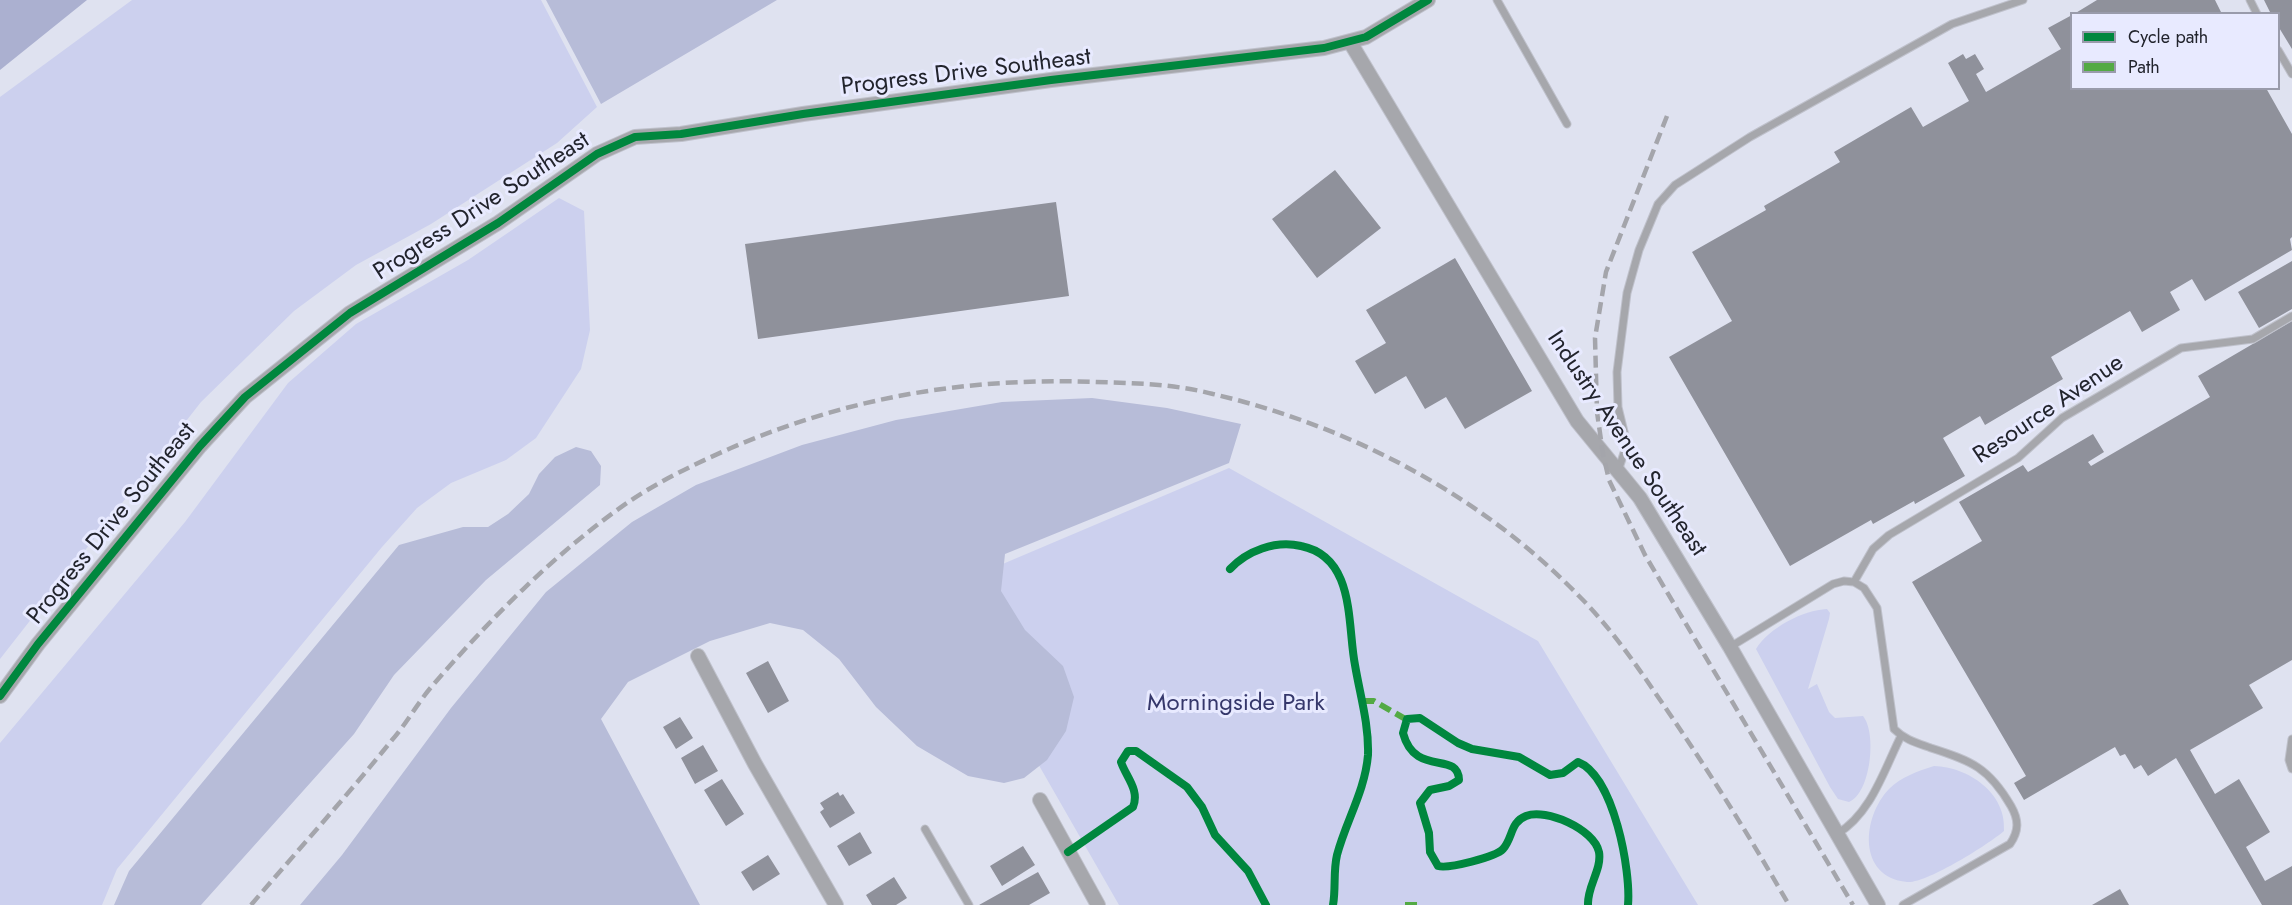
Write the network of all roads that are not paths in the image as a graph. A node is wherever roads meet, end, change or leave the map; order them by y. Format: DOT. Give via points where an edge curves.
graph roads {
  1 [pos="1428,0"];
  2 [pos="1497,0"];
  3 [pos="2023,0"];
  4 [pos="1350,42"];
  5 [pos="2280,53"];
  6 [pos="2292,74"];
  7 [pos="1568,124"];
  8 [pos="2292,316"];
  9 [pos="1618,472"];
  10 [pos="1854,582"];
  11 [pos="1730,647"];
  12 [pos="698,656"];
  13 [pos="0,696"];
  14 [pos="1900,736"];
  15 [pos="2292,739"];
  16 [pos="2292,769"];
  17 [pos="1040,800"];
  18 [pos="925,829"];
  19 [pos="1837,834"];
  20 [pos="836,905"];
  21 [pos="969,905"];
  22 [pos="1098,905"];
  23 [pos="1878,905"];
  24 [pos="1903,905"];
  1 -- 4 [label="street, Progress Drive Southeast" via="1383,28"];
  2 -- 7 [label="lane"];
  3 -- 9 [label="lane" via="1952,24 1760,131 1675,185 1658,204 1639,250 1625,304 1617,372 1618,407 1627,444"];
  4 -- 9 [label="street, Industry Avenue Southeast" via="1576,421"];
  4 -- 13 [label="street, Progress Drive Southeast" via="1051,80 681,134 635,137 597,154 498,223 350,313 245,397 200,446"];
  5 -- 6 [label="lane"];
  8 -- 10 [label="lane, Resource Avenue" via="2253,339 2181,348 2062,418 2018,458 1889,535 1874,549"];
  9 -- 11 [label="street, Industry Avenue Southeast" via="1640,498"];
  10 -- 11 [label="lane" via="1833,584"];
  10 -- 14 [label="lane" via="1864,588 1877,608 1891,720"];
  11 -- 19 [label="street, Industry Avenue Southeast"];
  12 -- 20 [label="street"];
  14 -- 19 [label="lane" via="1863,812"];
  14 -- 24 [label="lane" via="1966,760 1988,773 1998,783 2018,824 2010,844"];
  15 -- 16 [label="lane"];
  17 -- 22 [label="street"];
  18 -- 21 [label="lane"];
  19 -- 23 [label="street, Industry Avenue Southeast"];
}
